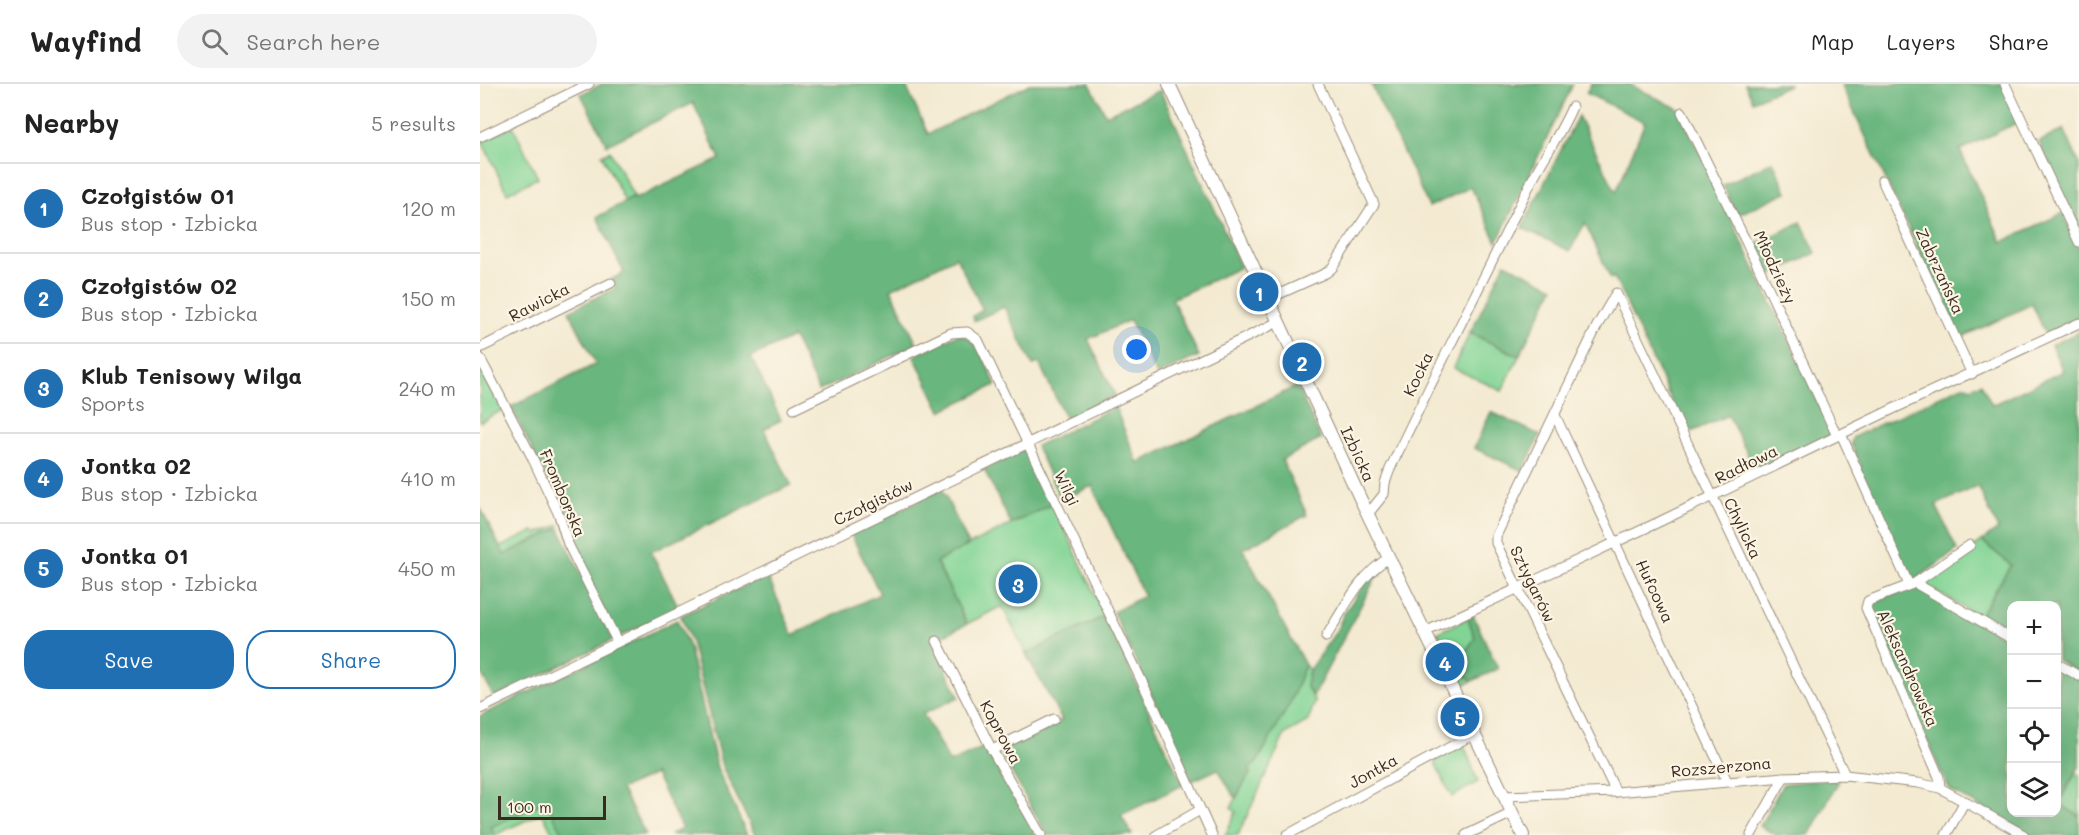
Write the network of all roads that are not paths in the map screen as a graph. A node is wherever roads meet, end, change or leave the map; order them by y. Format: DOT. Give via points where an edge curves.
graph roads {
  1 [pos="589,84"];
  2 [pos="1169,84"];
  3 [pos="1318,84"];
  4 [pos="2005,84"];
  5 [pos="1572,108"];
  6 [pos="1682,112"];
  7 [pos="480,137"];
  8 [pos="1882,180"];
  9 [pos="2079,242"];
  10 [pos="611,283"];
  11 [pos="1616,293"];
  12 [pos="1268,299"];
  13 [pos="1278,322"];
  14 [pos="2079,323"];
  15 [pos="480,348"];
  16 [pos="480,357"];
  17 [pos="1971,374"];
  18 [pos="794,409"];
  19 [pos="1555,415"];
  20 [pos="1839,435"];
  21 [pos="1029,444"];
  22 [pos="1711,497"];
  23 [pos="1368,514"];
  24 [pos="1616,542"];
  25 [pos="1970,545"];
  26 [pos="1389,558"];
  27 [pos="1912,584"];
  28 [pos="1518,588"];
  29 [pos="1425,632"];
  30 [pos="2007,636"];
  31 [pos="1326,638"];
  32 [pos="617,641"];
  33 [pos="938,641"];
  34 [pos="2061,666"];
  35 [pos="2079,676"];
  36 [pos="480,709"];
  37 [pos="1054,719"];
  38 [pos="1474,734"];
  39 [pos="992,750"];
  40 [pos="1845,775"];
  41 [pos="1784,777"];
  42 [pos="1727,781"];
  43 [pos="1940,788"];
  44 [pos="1616,792"];
  45 [pos="1504,796"];
  46 [pos="1965,801"];
  47 [pos="1200,810"];
  48 [pos="1512,813"];
  49 [pos="1041,835"];
  50 [pos="1157,835"];
  51 [pos="1212,835"];
  52 [pos="1287,835"];
  53 [pos="1466,835"];
  54 [pos="1523,835"];
  55 [pos="1751,835"];
  56 [pos="1946,835"];
  57 [pos="2024,835"];
  1 -- 7 [label="street"];
  2 -- 12 [label="street, Izbicka"];
  3 -- 12 [label="street" via="1374,204 1332,268"];
  4 -- 9 [label="street"];
  5 -- 23 [label="street, Kocka" via="1450,343 1390,469 1384,494"];
  6 -- 20 [label="street, Młodzieży"];
  8 -- 17 [label="street, Zabrzańska"];
  10 -- 15 [label="street, Rawicka"];
  11 -- 19 [label="street, Sztygarów"];
  11 -- 22 [label="street, Chylicka"];
  12 -- 13 [label="street, Izbicka"];
  13 -- 21 [label="street, Czołgistów"];
  13 -- 23 [label="street, Izbicka"];
  14 -- 17 [label="street, Radłowa"];
  16 -- 32 [label="street, Fromborska" via="532,457 576,562"];
  17 -- 20 [label="street, Radłowa"];
  18 -- 21 [label="street, Wilgi" via="940,338 962,332 978,340"];
  19 -- 24 [label="street, Hufcowa"];
  19 -- 28 [label="street, Sztygarów" via="1496,536"];
  20 -- 22 [label="street, Radłowa"];
  20 -- 27 [label="street, Młodzieży"];
  21 -- 32 [label="street, Czołgistów"];
  21 -- 47 [label="street, Wilgi"];
  22 -- 24 [label="street, Radłowa"];
  22 -- 40 [label="street, Chylicka"];
  23 -- 26 [label="street, Izbicka"];
  24 -- 28 [label="street, Radłowa"];
  24 -- 42 [label="street, Hufcowa"];
  25 -- 27 [label="street, Aleksandrowska"];
  26 -- 29 [label="street, Izbicka"];
  26 -- 31 [label="street" via="1365,578"];
  27 -- 30 [label="street"];
  27 -- 43 [label="street, Aleksandrowska" via="1870,600 1866,608 1939,777"];
  28 -- 29 [label="street, Radłowa"];
  28 -- 44 [label="street, Sztygarów"];
  29 -- 38 [label="street, Izbicka"];
  32 -- 36 [label="street, Czołgistów"];
  33 -- 39 [label="street, Koprowa"];
  34 -- 35 [label="street"];
  37 -- 39 [label="street"];
  38 -- 45 [label="street, Izbicka"];
  38 -- 52 [label="street, Jontka"];
  39 -- 49 [label="street, Koprowa"];
  40 -- 41 [label="street, Rozszerzona"];
  40 -- 43 [label="street, Rozszerzona"];
  41 -- 42 [label="street, Rozszerzona"];
  41 -- 55 [label="street"];
  42 -- 44 [label="street, Rozszerzona"];
  43 -- 46 [label="street, Rozszerzona"];
  44 -- 45 [label="street, Rozszerzona"];
  45 -- 48 [label="street, Izbicka"];
  46 -- 56 [label="street"];
  46 -- 57 [label="street, Rozszerzona"];
  47 -- 50 [label="street"];
  47 -- 51 [label="street, Wilgi"];
  48 -- 53 [label="street"];
  48 -- 54 [label="street, Izbicka"];
}
